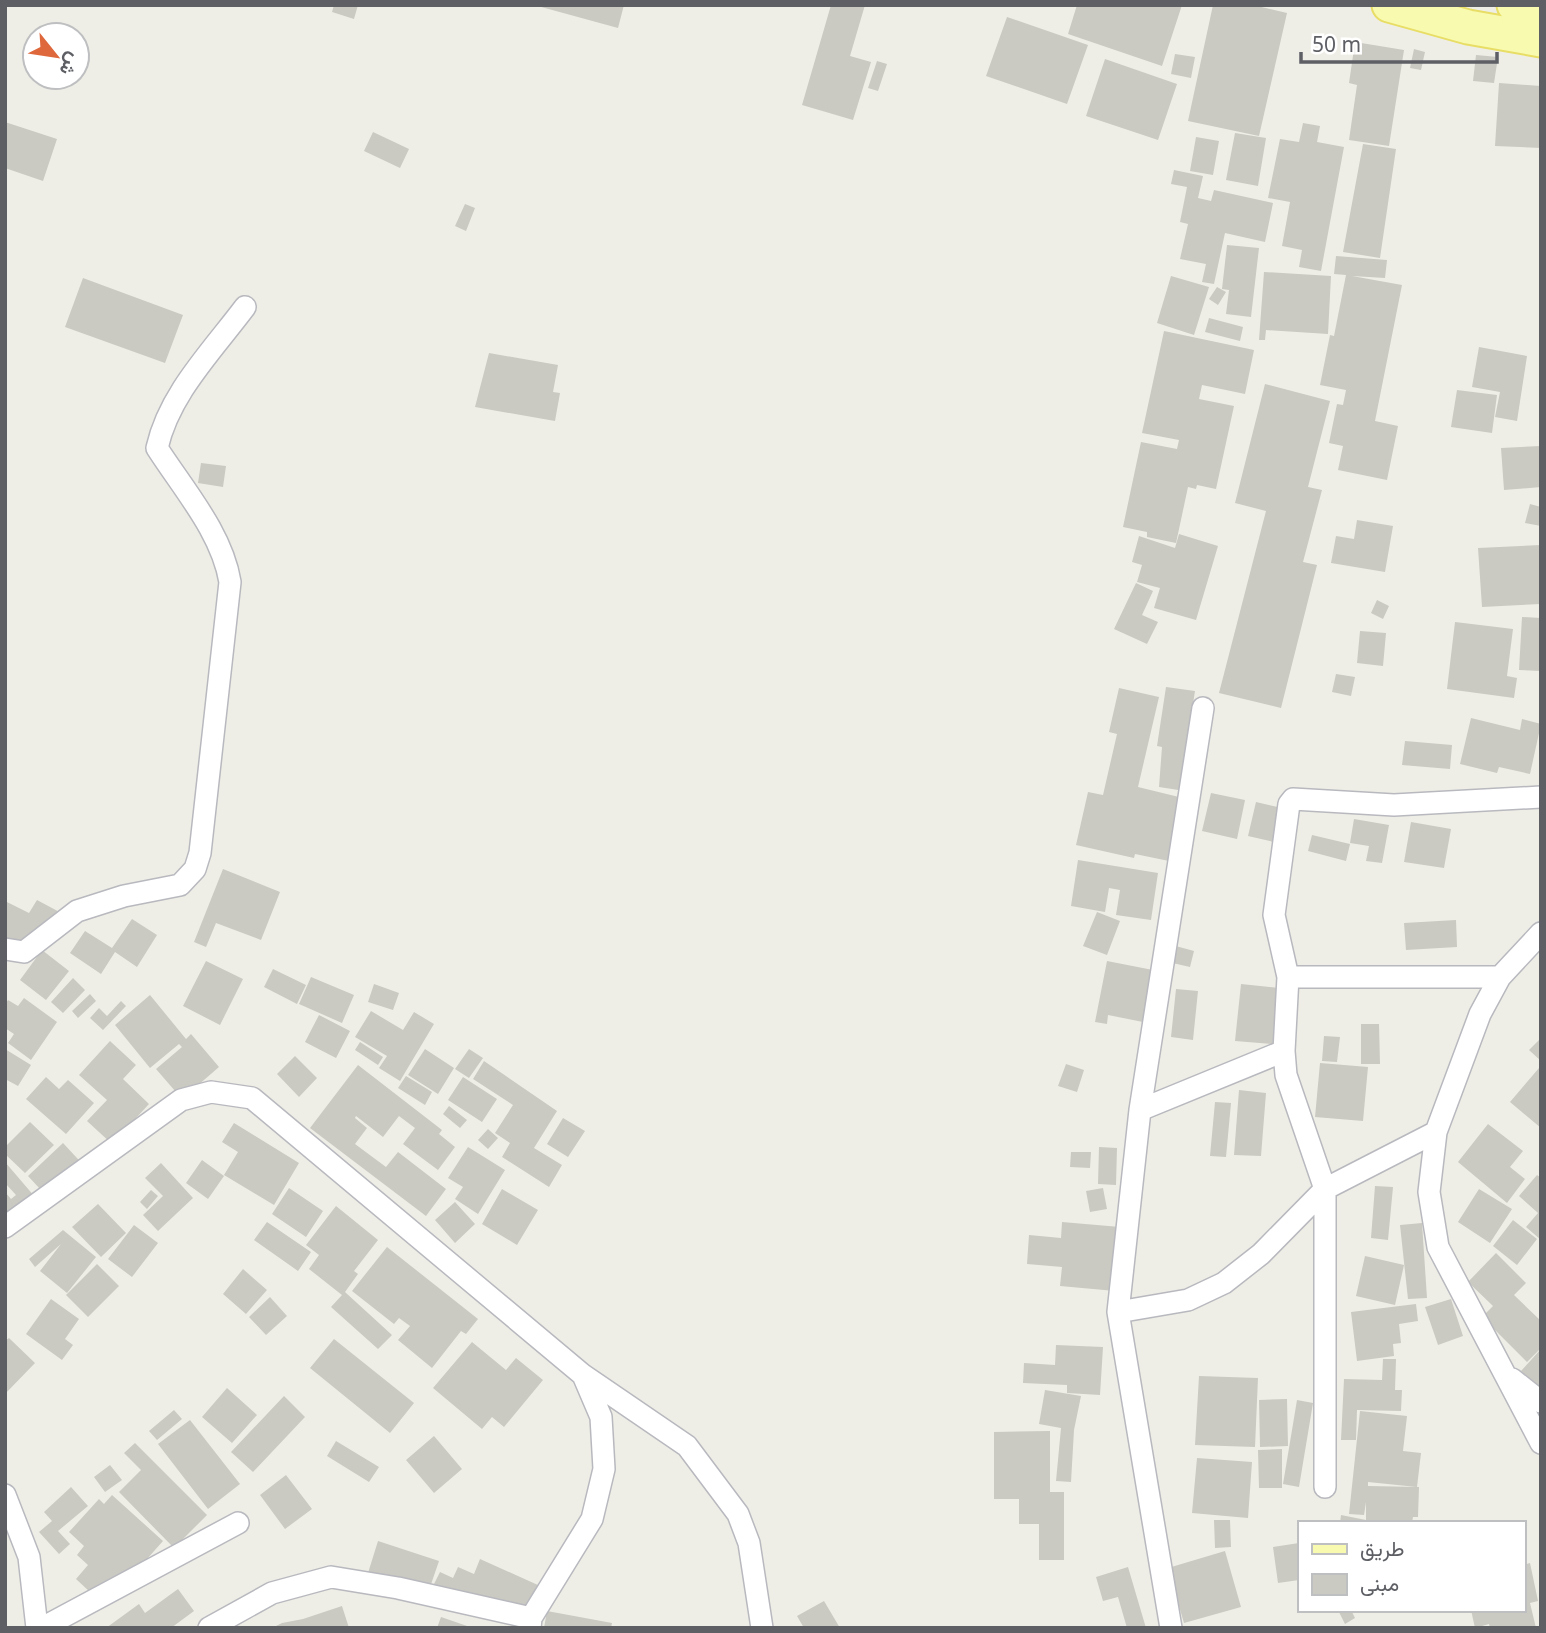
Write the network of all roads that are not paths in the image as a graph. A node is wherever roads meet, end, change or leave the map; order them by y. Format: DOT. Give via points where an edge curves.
graph roads {
  1 [pos="1389,5"];
  2 [pos="1514,5"];
  3 [pos="1541,9"];
  4 [pos="1541,40"];
  5 [pos="245,307"];
  6 [pos="1203,708"];
  7 [pos="1541,797"];
  8 [pos="1541,933"];
  9 [pos="5,949"];
  10 [pos="1288,977"];
  11 [pos="1500,977"];
  12 [pos="1284,1051"];
  13 [pos="1140,1110"];
  14 [pos="1436,1132"];
  15 [pos="1325,1189"];
  16 [pos="5,1227"];
  17 [pos="1118,1312"];
  18 [pos="1505,1373"];
  19 [pos="583,1375"];
  20 [pos="1541,1402"];
  21 [pos="1541,1443"];
  22 [pos="1325,1486"];
  23 [pos="5,1495"];
  24 [pos="239,1523"];
  25 [pos="531,1623"];
  26 [pos="39,1628"];
  27 [pos="209,1628"];
  28 [pos="762,1628"];
  29 [pos="1171,1628"];
  1 -- 4 [label="main road" via="1468,27"];
  2 -- 3 [label="main road"];
  5 -- 9 [label="street" via="172,404 157,448 212,533 227,561 230,582 195,869 180,885 77,911 24,952"];
  6 -- 13 [label="street"];
  7 -- 10 [label="street" via="1394,804 1293,799 1274,915"];
  8 -- 11 [label="street"];
  10 -- 11 [label="street"];
  10 -- 12 [label="street"];
  11 -- 14 [label="street" via="1458,1067"];
  12 -- 13 [label="street"];
  12 -- 15 [label="street" via="1286,1075"];
  13 -- 17 [label="street"];
  14 -- 15 [label="street"];
  14 -- 18 [label="street" via="1429,1192 1438,1247"];
  15 -- 17 [label="street" via="1261,1254 1224,1283 1188,1300"];
  15 -- 22 [label="street"];
  16 -- 19 [label="street" via="181,1100 211,1092 252,1098"];
  17 -- 29 [label="street"];
  18 -- 20 [label="street"];
  18 -- 21 [label="street"];
  19 -- 25 [label="street" via="601,1417 604,1469 592,1519"];
  19 -- 28 [label="street" via="687,1446 738,1514 749,1543"];
  23 -- 26 [label="street" via="29,1557"];
  24 -- 26 [label="street"];
  25 -- 27 [label="street" via="398,1588 331,1577 272,1593"];
}
